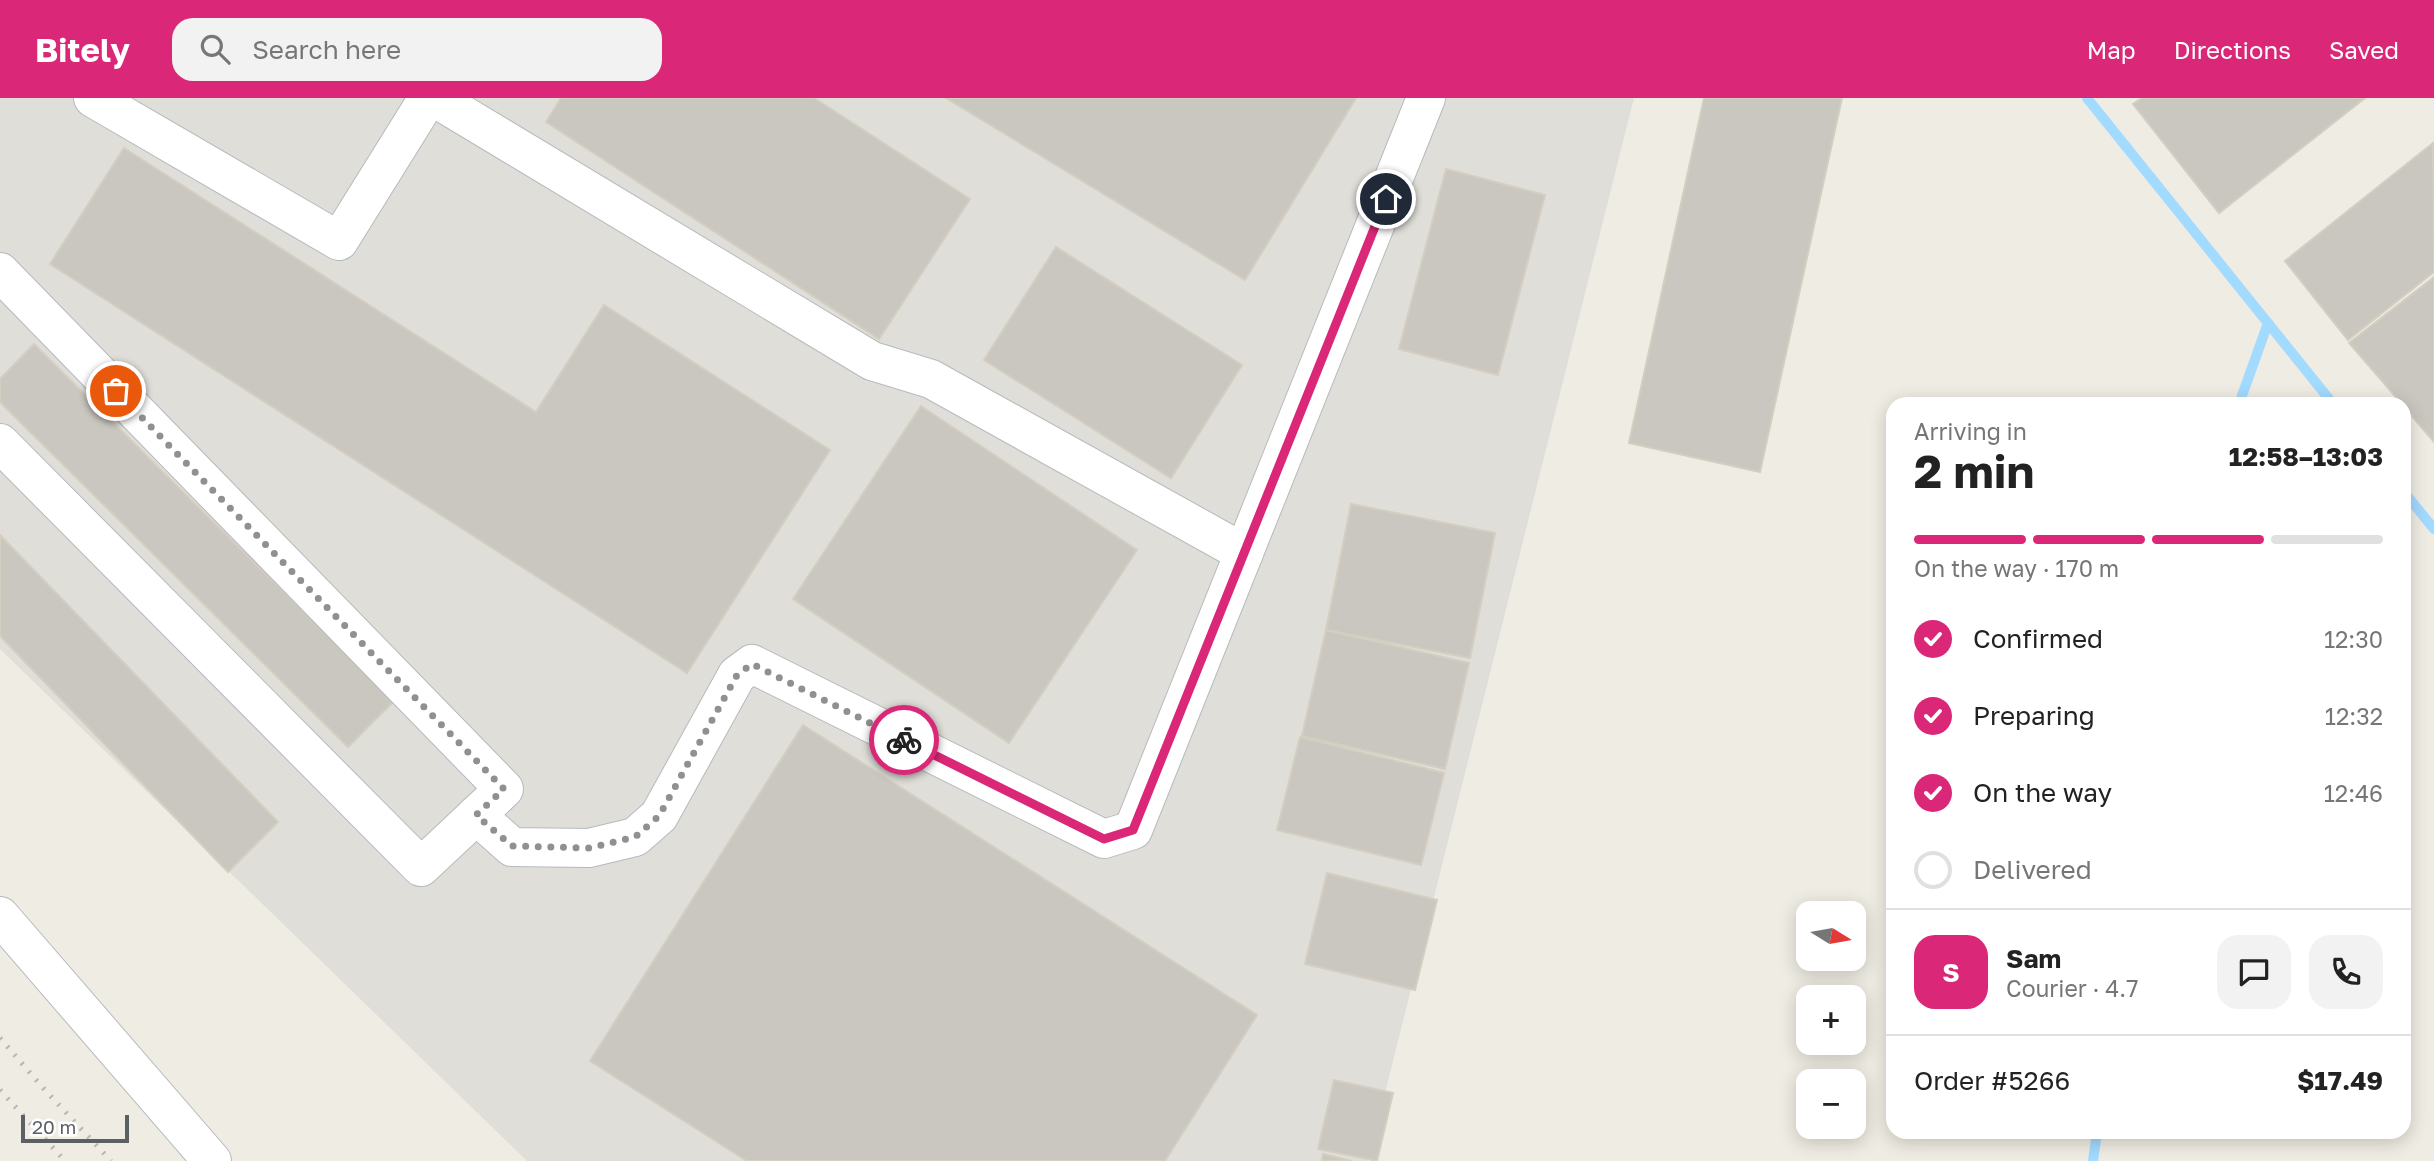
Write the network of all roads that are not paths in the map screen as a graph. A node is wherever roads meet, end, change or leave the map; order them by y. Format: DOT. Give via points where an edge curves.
graph roads {
  1 [pos="93,98"];
  2 [pos="428,98"];
  3 [pos="435,98"];
  4 [pos="1426,98"];
  5 [pos="0,272"];
  6 [pos="0,443"];
  7 [pos="1244,553"];
  8 [pos="476,815"];
  9 [pos="0,916"];
  10 [pos="212,1161"];
  1 -- 2 [label="lane" via="339,242"];
  3 -- 7 [label="lane" via="872,361 932,379"];
  4 -- 7 [label="lane"];
  5 -- 8 [label="lane" via="504,789"];
  6 -- 8 [label="lane" via="421,867"];
  7 -- 8 [label="lane" via="1133,830 1104,839 752,664 737,675 659,816 635,837 589,848 512,846"];
  9 -- 10 [label="lane"];
}
